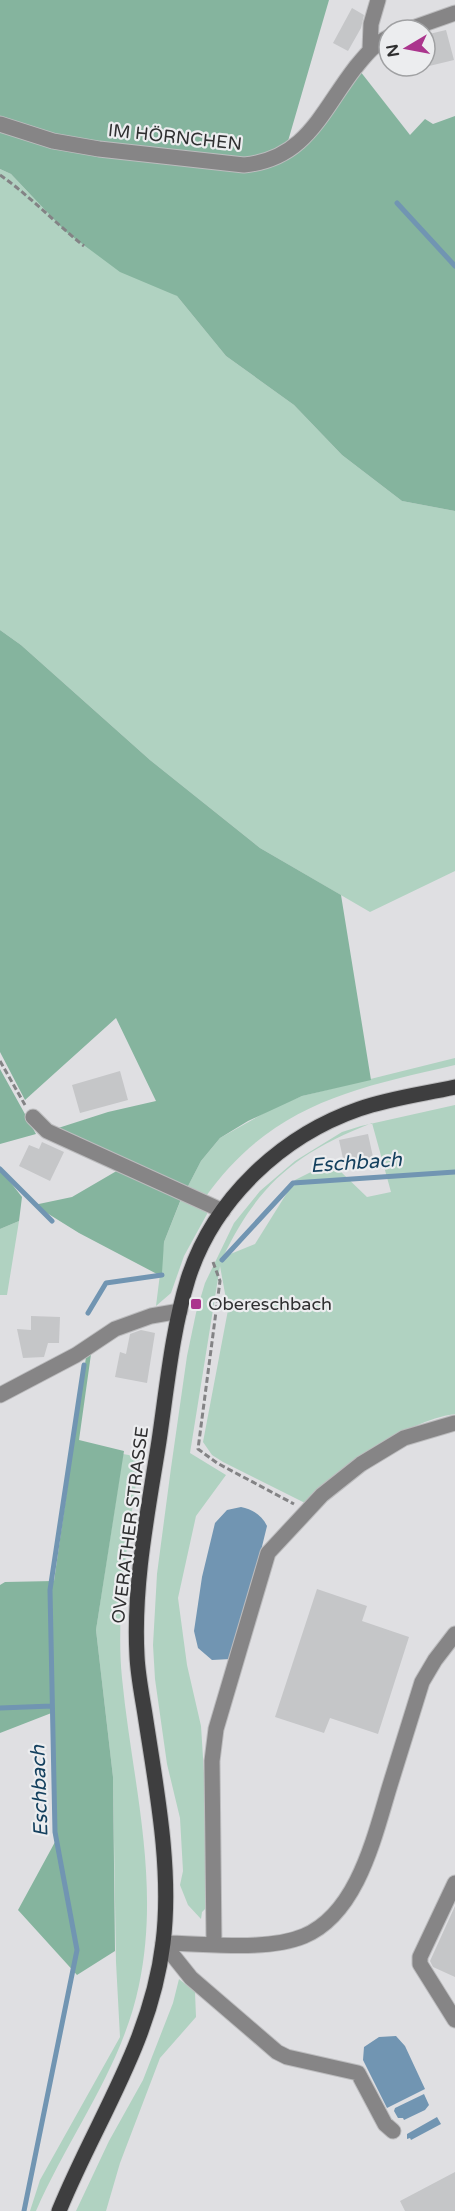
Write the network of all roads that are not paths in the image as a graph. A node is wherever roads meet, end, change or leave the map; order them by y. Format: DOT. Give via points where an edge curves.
graph roads {
  1 [pos="378,0"];
  2 [pos="455,14"];
  3 [pos="437,20"];
  4 [pos="377,45"];
  5 [pos="370,50"];
  6 [pos="0,124"];
  7 [pos="455,1087"];
  8 [pos="33,1117"];
  9 [pos="223,1211"];
  10 [pos="180,1311"];
  11 [pos="0,1395"];
  12 [pos="455,1423"];
  13 [pos="455,1634"];
  14 [pos="455,1882"];
  15 [pos="163,1943"];
  16 [pos="214,1944"];
  17 [pos="455,2020"];
  18 [pos="393,2131"];
  19 [pos="59,2211"];
  1 -- 5 [label="street" via="371,24"];
  2 -- 3 [label="street"];
  4 -- 5 [label="street"];
  5 -- 6 [label="street, IM HÖRNCHEN" via="310,131 290,151 263,163 244,165 99,149 53,141"];
  7 -- 9 [label="main road, OVERATHER STRASSE" via="361,1108 316,1128 259,1170"];
  8 -- 9 [label="street" via="47,1131"];
  9 -- 10 [label="main road, OVERATHER STRASSE" via="189,1277"];
  10 -- 11 [label="street" via="115,1329 76,1355"];
  10 -- 15 [label="main road, OVERATHER STRASSE" via="138,1599 137,1657 164,1860"];
  12 -- 16 [label="street" via="404,1438 361,1464 322,1495 268,1553 216,1729 212,1761"];
  13 -- 16 [label="street" via="422,1682 367,1858 339,1910 324,1925 287,1941"];
  14 -- 17 [label="street" via="420,1964"];
  15 -- 16 [label="street"];
  15 -- 18 [label="street" via="191,1977 277,2052 358,2073 385,2124"];
  15 -- 19 [label="main road, OVERATHER STRASSE" via="151,2004 131,2060"];
}
